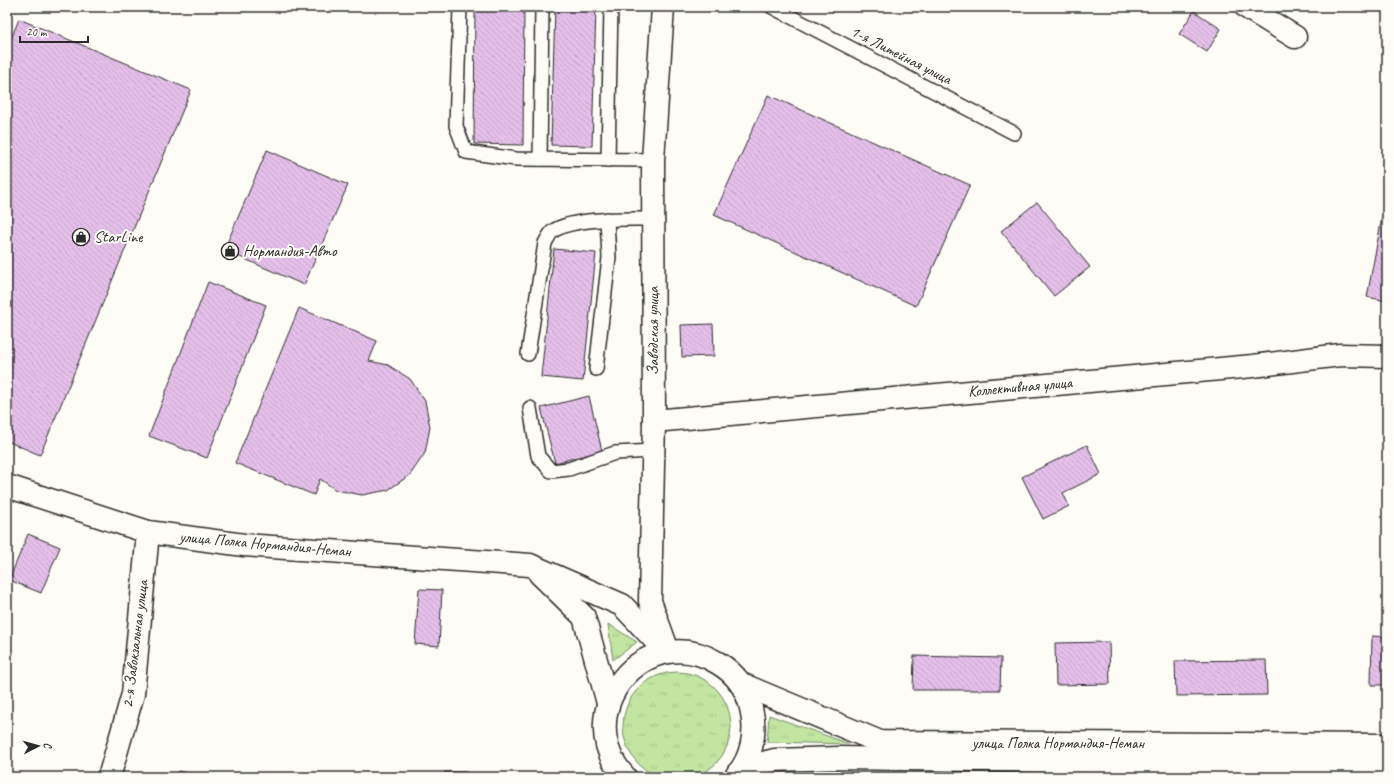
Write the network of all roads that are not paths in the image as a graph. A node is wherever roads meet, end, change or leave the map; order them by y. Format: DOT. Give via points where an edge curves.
graph roads {
  1 [pos="460,7"];
  2 [pos="542,7"];
  3 [pos="610,7"];
  4 [pos="663,7"];
  5 [pos="772,7"];
  6 [pos="1246,7"];
  7 [pos="1295,37"];
  8 [pos="1014,133"];
  9 [pos="540,159"];
  10 [pos="608,160"];
  11 [pos="653,160"];
  12 [pos="607,219"];
  13 [pos="653,219"];
  14 [pos="528,354"];
  15 [pos="1387,356"];
  16 [pos="596,369"];
  17 [pos="530,408"];
  18 [pos="654,421"];
  19 [pos="653,451"];
  20 [pos="7,486"];
  21 [pos="148,532"];
  22 [pos="530,565"];
  23 [pos="667,652"];
  24 [pos="741,684"];
  25 [pos="608,703"];
  26 [pos="1387,745"];
  27 [pos="1387,766"];
  28 [pos="736,775"];
  29 [pos="111,776"];
  30 [pos="625,777"];
  1 -- 9 [label="lane" via="456,126 466,152 516,159"];
  2 -- 9 [label="lane"];
  3 -- 10 [label="lane"];
  4 -- 11 [label="street, Заводская улица"];
  5 -- 8 [label="lane, 1-я Литейная улица"];
  6 -- 7 [label="street"];
  9 -- 10 [label="lane"];
  10 -- 11 [label="lane"];
  11 -- 13 [label="street, Заводская улица"];
  12 -- 13 [label="lane"];
  12 -- 14 [label="lane" via="572,224 552,231 545,243"];
  12 -- 16 [label="lane" via="609,258"];
  13 -- 18 [label="street, Заводская улица"];
  15 -- 18 [label="street, Коллективная улица" via="1340,355 1253,366"];
  17 -- 19 [label="lane" via="538,456 551,472 570,469 615,453"];
  18 -- 19 [label="street, Заводская улица"];
  19 -- 23 [label="street, Заводская улица" via="650,601"];
  20 -- 21 [label="street, улица Полка Нормандия-Неман"];
  21 -- 22 [label="street, улица Полка Нормандия-Неман" via="244,545"];
  21 -- 29 [label="street, 2-я Завокзальная улица" via="132,694"];
  22 -- 23 [label="street, улица Полка Нормандия-Неман" via="622,605"];
  22 -- 25 [label="street" via="584,617"];
  23 -- 24 [label="street" via="689,652 709,658 727,668"];
  23 -- 25 [label="street" via="647,659 630,670 617,685"];
  24 -- 26 [label="street, улица Полка Нормандия-Неман" via="880,742"];
  24 -- 28 [label="street" via="750,700 754,719 753,738 748,757"];
  25 -- 30 [label="street" via="604,725 608,748 617,768"];
  27 -- 28 [label="street, улица Полка Нормандия-Неман" via="839,758 775,760 755,764"];
}
